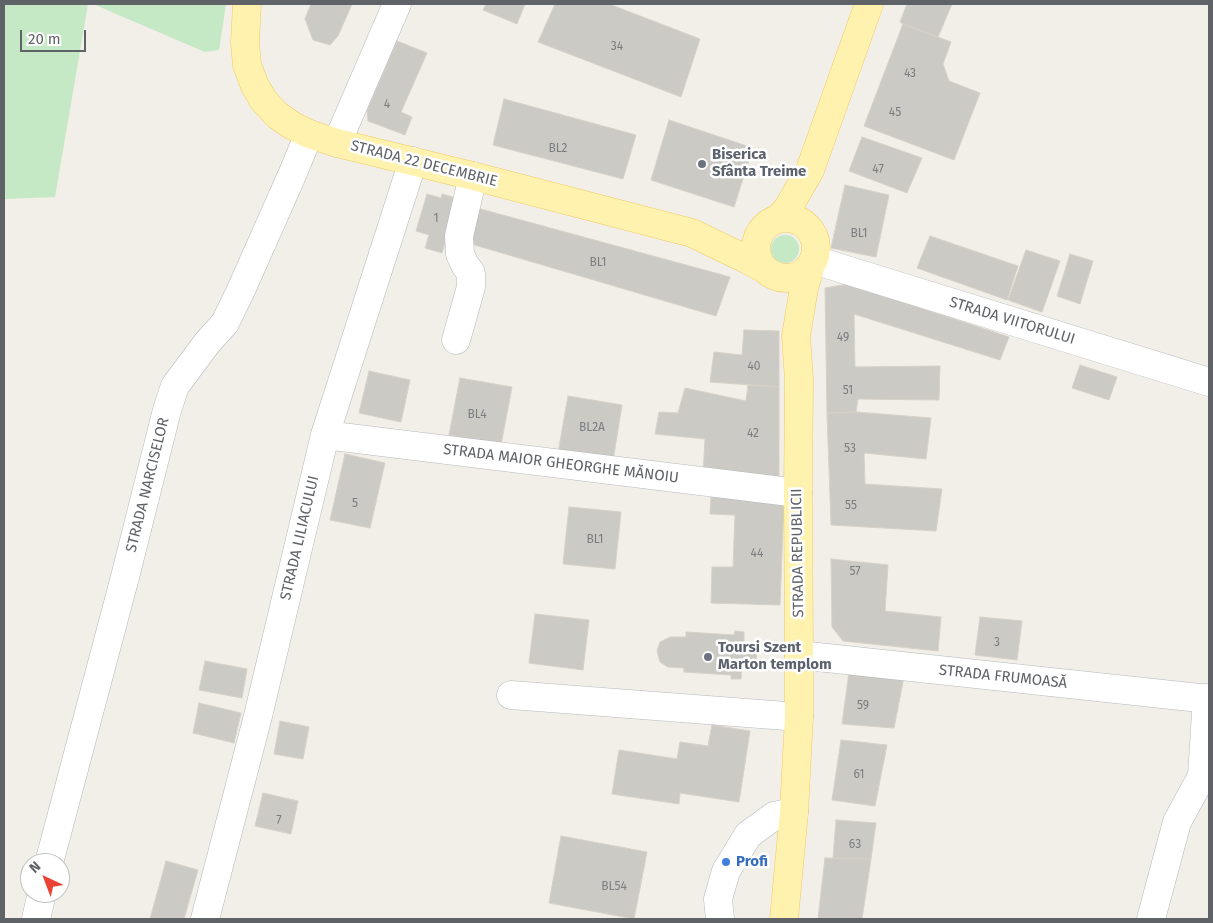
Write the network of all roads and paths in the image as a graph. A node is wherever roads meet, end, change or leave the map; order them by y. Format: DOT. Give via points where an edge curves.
graph roads {
  1 [pos="247,4"];
  2 [pos="397,4"];
  3 [pos="869,4"];
  4 [pos="309,134"];
  5 [pos="336,143"];
  6 [pos="413,161"];
  7 [pos="810,170"];
  8 [pos="473,176"];
  9 [pos="771,224"];
  10 [pos="812,232"];
  11 [pos="692,233"];
  12 [pos="812,264"];
  13 [pos="767,272"];
  14 [pos="796,336"];
  15 [pos="456,340"];
  16 [pos="1209,382"];
  17 [pos="325,435"];
  18 [pos="798,493"];
  19 [pos="799,655"];
  20 [pos="511,696"];
  21 [pos="1208,699"];
  22 [pos="798,716"];
  23 [pos="794,812"];
  24 [pos="53,853"];
  25 [pos="40,903"];
  26 [pos="36,919"];
  27 [pos="205,919"];
  28 [pos="720,919"];
  29 [pos="784,919"];
  30 [pos="1152,919"];
  1 -- 4 [label="main road, STRADA 22 DECEMBRIE" via="244,43 247,65 255,86 264,102 277,114"];
  2 -- 5 [label="street"];
  3 -- 7 [label="main road"];
  4 -- 5 [label="main road, STRADA 22 DECEMBRIE"];
  4 -- 24 [label="street, STRADA NARCISELOR" via="225,323 175,386"];
  5 -- 6 [label="main road, STRADA 22 DECEMBRIE"];
  6 -- 8 [label="main road, STRADA 22 DECEMBRIE"];
  6 -- 17 [label="street, STRADA LILIACULUI"];
  7 -- 9 [label="main road" via="788,208"];
  7 -- 10 [label="main road"];
  8 -- 11 [label="main road, STRADA 22 DECEMBRIE"];
  8 -- 15 [label="street" via="459,236 460,254 471,273 471,287"];
  9 -- 10 [label="main road" via="788,217 806,225"];
  9 -- 11 [label="main road, STRADA 22 DECEMBRIE" via="743,232"];
  9 -- 13 [label="main road" via="757,238 756,249 758,259"];
  10 -- 12 [label="main road" via="817,250"];
  11 -- 13 [label="main road, STRADA 22 DECEMBRIE"];
  12 -- 13 [label="main road" via="792,278"];
  12 -- 14 [label="main road, STRADA REPUBLICII" via="804,288"];
  12 -- 16 [label="street, STRADA VIITORULUI"];
  13 -- 14 [label="main road, STRADA REPUBLICII"];
  14 -- 18 [label="main road, STRADA REPUBLICII"];
  17 -- 18 [label="street, STRADA MAIOR GHEORGHE MĂNOIU"];
  17 -- 27 [label="street, STRADA LILIACULUI" via="258,716"];
  18 -- 19 [label="main road, STRADA REPUBLICII"];
  19 -- 21 [label="street, STRADA FRUMOASĂ"];
  19 -- 22 [label="main road, STRADA REPUBLICII"];
  20 -- 22 [label="street"];
  21 -- 30 [label="street, STRADA FRUMOASĂ" via="1202,776 1176,822"];
  22 -- 23 [label="main road, STRADA REPUBLICII"];
  23 -- 28 [label="street" via="774,816 748,835 726,871 718,899"];
  23 -- 29 [label="main road, STRADA REPUBLICII"];
  25 -- 26 [label="street"];
}
